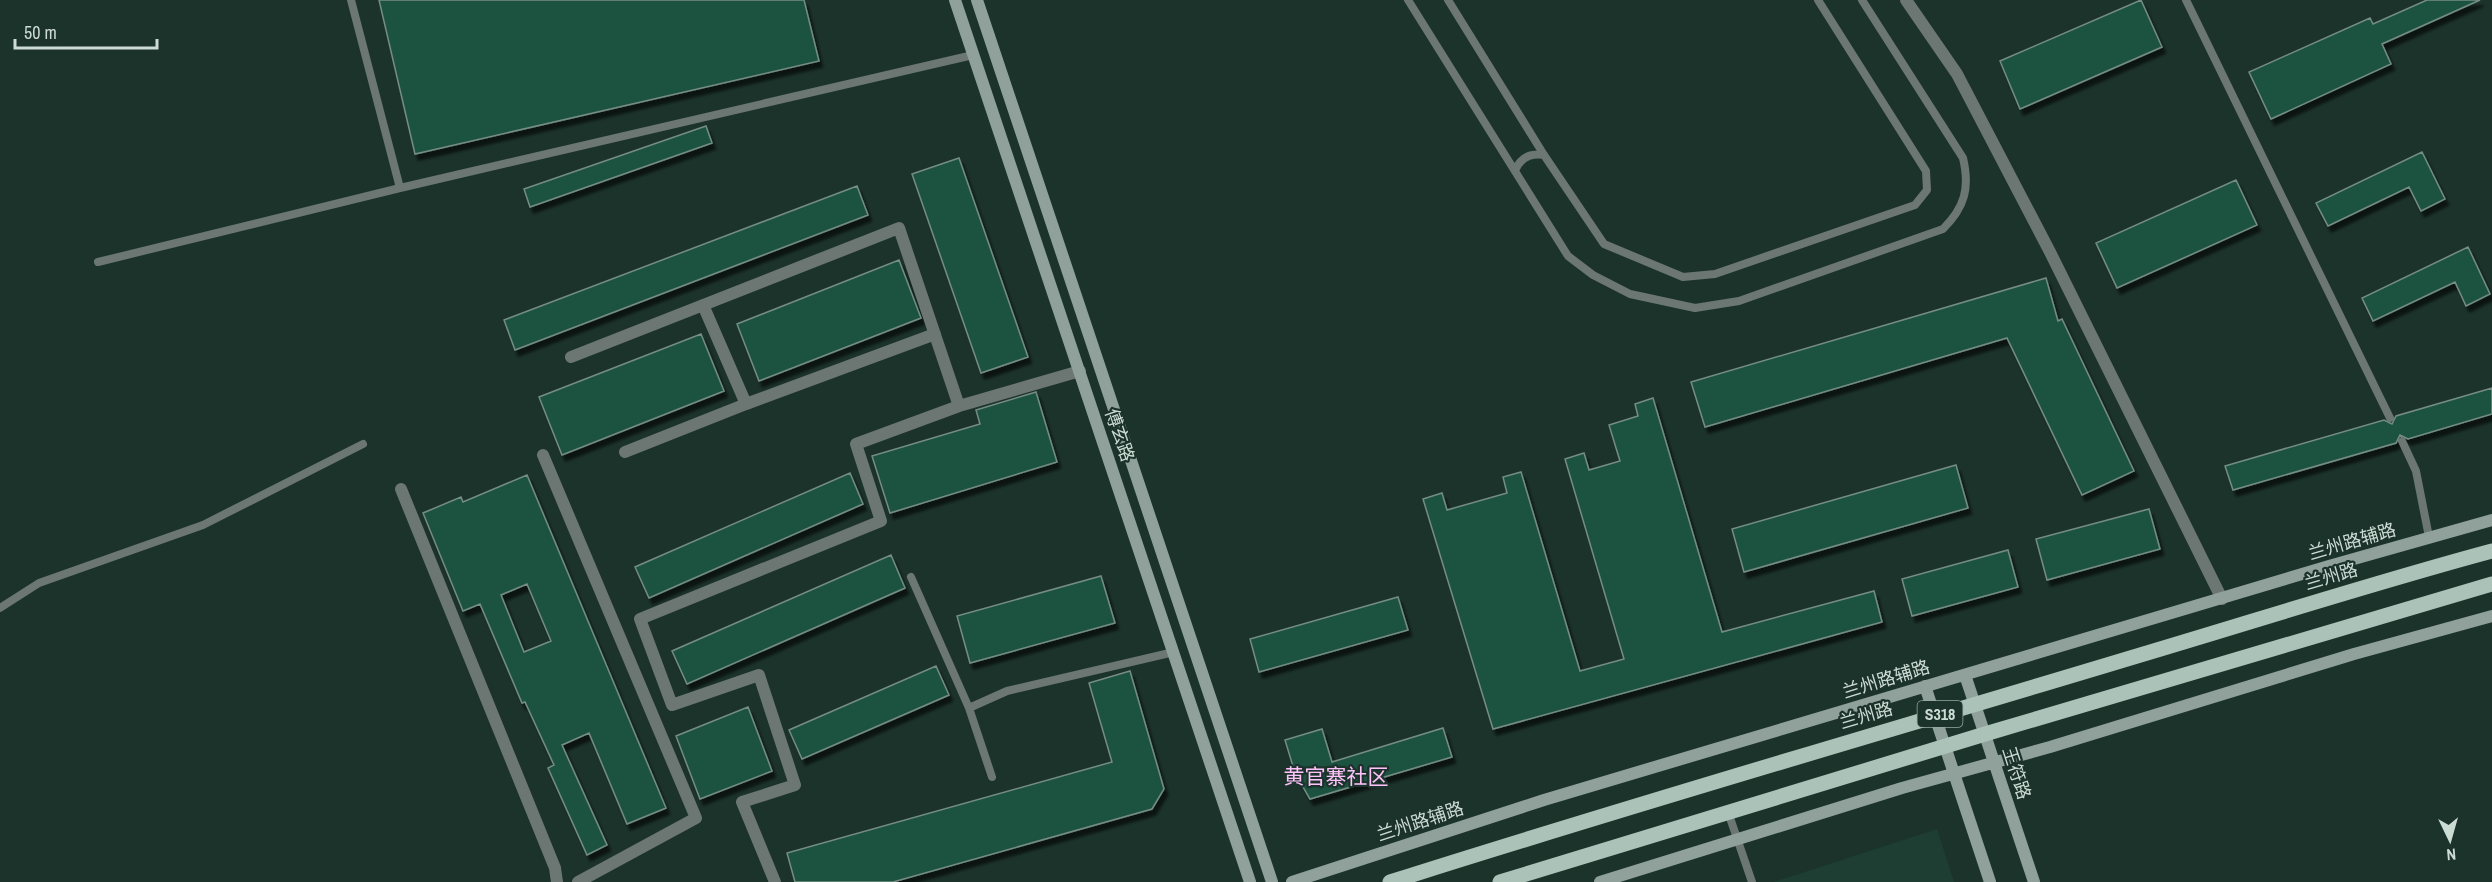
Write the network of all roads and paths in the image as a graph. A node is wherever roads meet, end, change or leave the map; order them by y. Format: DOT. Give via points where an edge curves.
graph roads {
  1 [pos="351,0"];
  2 [pos="955,0"];
  3 [pos="977,0"];
  4 [pos="1408,0"];
  5 [pos="1448,0"];
  6 [pos="1818,0"];
  7 [pos="1862,0"];
  8 [pos="1906,0"];
  9 [pos="2186,0"];
  10 [pos="973,55"];
  11 [pos="1544,155"];
  12 [pos="1515,171"];
  13 [pos="400,188"];
  14 [pos="98,262"];
  15 [pos="703,305"];
  16 [pos="935,334"];
  17 [pos="571,357"];
  18 [pos="1080,370"];
  19 [pos="746,404"];
  20 [pos="959,406"];
  21 [pos="2390,418"];
  22 [pos="2402,441"];
  23 [pos="363,444"];
  24 [pos="625,452"];
  25 [pos="543,455"];
  26 [pos="401,489"];
  27 [pos="2492,520"];
  28 [pos="2429,537"];
  29 [pos="2492,551"];
  30 [pos="911,576"];
  31 [pos="2492,585"];
  32 [pos="2222,599"];
  33 [pos="0,608"];
  34 [pos="2492,616"];
  35 [pos="1174,652"];
  36 [pos="1965,675"];
  37 [pos="1925,686"];
  38 [pos="1975,704"];
  39 [pos="969,708"];
  40 [pos="1935,715"];
  41 [pos="1985,734"];
  42 [pos="1945,746"];
  43 [pos="1994,762"];
  44 [pos="1954,773"];
  45 [pos="992,777"];
  46 [pos="1728,812"];
  47 [pos="1738,839"];
  48 [pos="557,882"];
  49 [pos="578,882"];
  50 [pos="775,882"];
  51 [pos="1250,882"];
  52 [pos="1272,882"];
  53 [pos="1292,882"];
  54 [pos="1390,882"];
  55 [pos="1500,882"];
  56 [pos="1600,882"];
  57 [pos="1752,882"];
  58 [pos="1990,882"];
  59 [pos="2034,882"];
  1 -- 13 [label="lane"];
  2 -- 10 [label="street, 傅玄路"];
  3 -- 52 [label="street, 傅玄路"];
  4 -- 12 [label="lane"];
  5 -- 11 [label="lane"];
  6 -- 11 [label="lane" via="1926,171 1927,189 1915,204 1715,274 1683,277 1604,244"];
  7 -- 12 [label="lane" via="1963,158 1968,177 1966,197 1957,215 1943,229 1739,301 1695,308 1630,294 1593,275 1568,256"];
  8 -- 32 [label="street" via="1962,84"];
  9 -- 21 [label="lane"];
  10 -- 13 [label="lane"];
  10 -- 18 [label="street, 傅玄路"];
  11 -- 12 [label="lane" via="1523,159"];
  13 -- 14 [label="lane"];
  15 -- 16 [label="street" via="899,228"];
  15 -- 17 [label="street"];
  15 -- 19 [label="street"];
  16 -- 19 [label="street"];
  16 -- 20 [label="street"];
  18 -- 20 [label="street"];
  18 -- 35 [label="street, 傅玄路"];
  19 -- 24 [label="street"];
  20 -- 50 [label="street" via="856,444 881,521 640,619 672,705 759,675 795,785 742,802"];
  22 -- 28 [label="lane" via="2416,471"];
  23 -- 33 [label="lane" via="203,525 39,583"];
  25 -- 49 [label="street" via="696,818"];
  26 -- 48 [label="street" via="555,868"];
  27 -- 28 [label="street, 兰州路辅路"];
  28 -- 32 [label="street, 兰州路辅路"];
  29 -- 38 [label="main road, 兰州路 / S318"];
  30 -- 39 [label="lane"];
  31 -- 41 [label="main road, S318"];
  32 -- 36 [label="street, 兰州路辅路"];
  34 -- 43 [label="street"];
  35 -- 39 [label="lane" via="1007,691"];
  35 -- 51 [label="street, 傅玄路"];
  36 -- 37 [label="street, 兰州路辅路"];
  36 -- 38 [label="street, 王符路"];
  37 -- 40 [label="street"];
  37 -- 53 [label="street, 兰州路辅路" via="1544,800"];
  38 -- 40 [label="main road, 兰州路 / S318"];
  38 -- 41 [label="street, 王符路"];
  39 -- 45 [label="lane"];
  40 -- 42 [label="street"];
  40 -- 54 [label="main road, 兰州路 / S318"];
  41 -- 42 [label="main road, S318"];
  41 -- 43 [label="street, 王符路"];
  42 -- 44 [label="street"];
  42 -- 46 [label="main road, S318"];
  43 -- 44 [label="street"];
  43 -- 59 [label="street, 王符路"];
  44 -- 47 [label="street"];
  44 -- 58 [label="street"];
  46 -- 47 [label="lane"];
  46 -- 55 [label="main road, S318"];
  47 -- 56 [label="street"];
  47 -- 57 [label="lane"];
}
